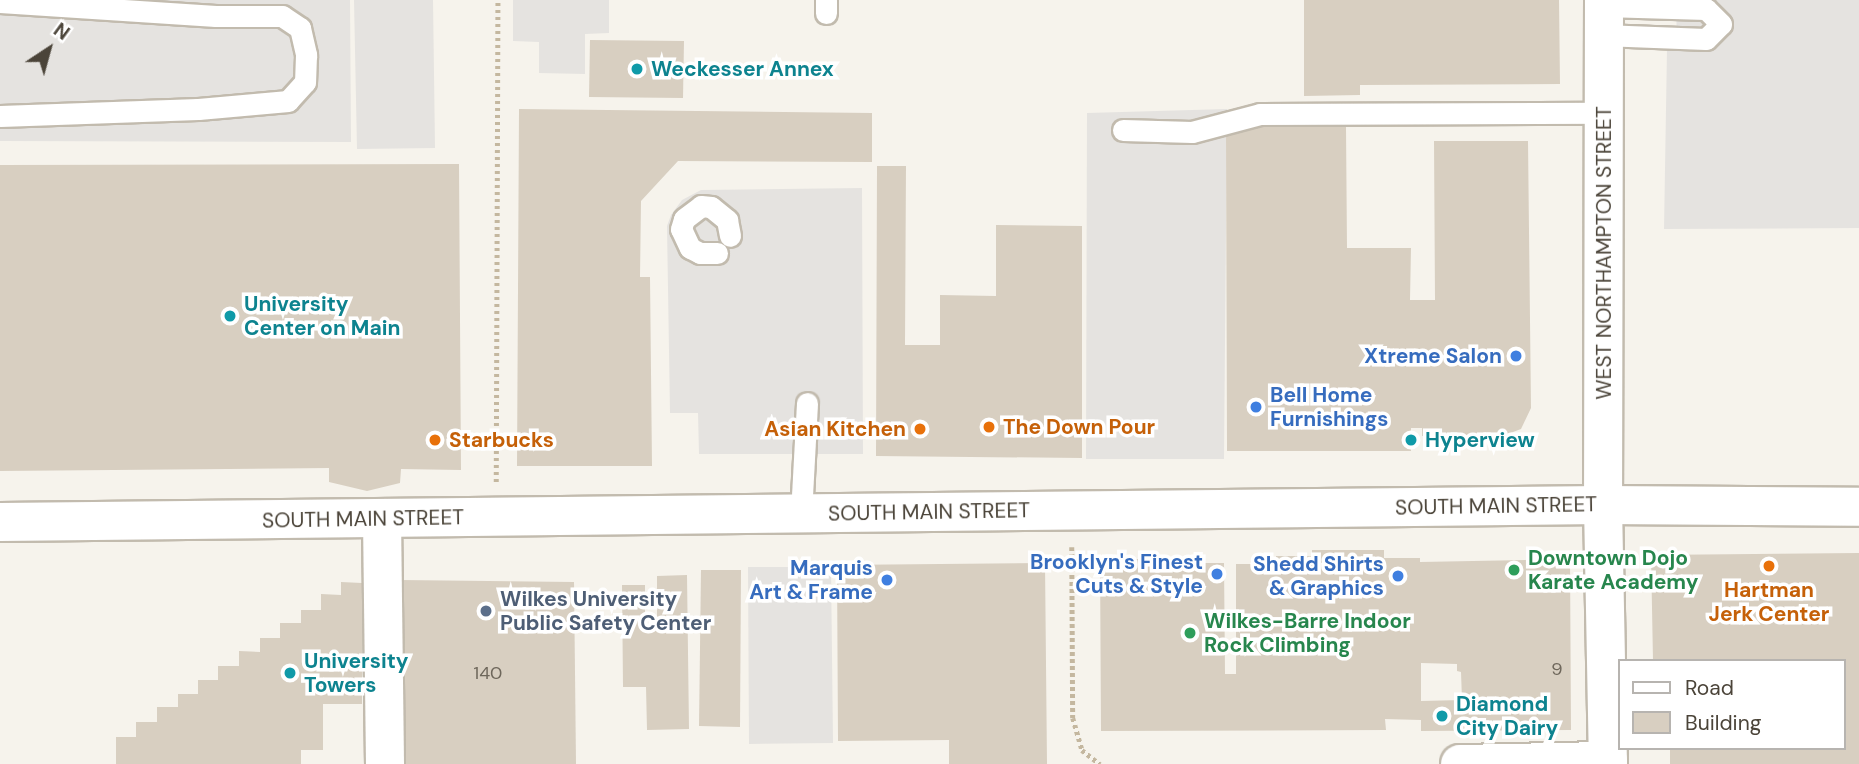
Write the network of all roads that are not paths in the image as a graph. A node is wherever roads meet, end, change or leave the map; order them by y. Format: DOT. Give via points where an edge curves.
graph roads {
  1 [pos="0,2"];
  2 [pos="1604,13"];
  3 [pos="1605,113"];
  4 [pos="0,116"];
  5 [pos="1123,130"];
  6 [pos="807,403"];
  7 [pos="1603,505"];
  8 [pos="1859,507"];
  9 [pos="802,514"];
  10 [pos="382,519"];
  11 [pos="0,522"];
  12 [pos="1608,762"];
  13 [pos="385,764"];
  14 [pos="1460,764"];
  1 -- 4 [label="lane" via="282,16 300,28 306,55 305,82 288,101"];
  2 -- 3 [label="street, WEST NORTHAMPTON STREET"];
  3 -- 5 [label="lane" via="1260,114 1192,132"];
  3 -- 7 [label="street, WEST NORTHAMPTON STREET"];
  6 -- 9 [label="lane"];
  7 -- 8 [label="street, SOUTH MAIN STREET"];
  7 -- 9 [label="street, SOUTH MAIN STREET"];
  7 -- 12 [label="street, WEST NORTHAMPTON STREET"];
  9 -- 10 [label="street, SOUTH MAIN STREET"];
  10 -- 11 [label="street, SOUTH MAIN STREET"];
  10 -- 13 [label="street"];
  12 -- 14 [label="street"];
}
